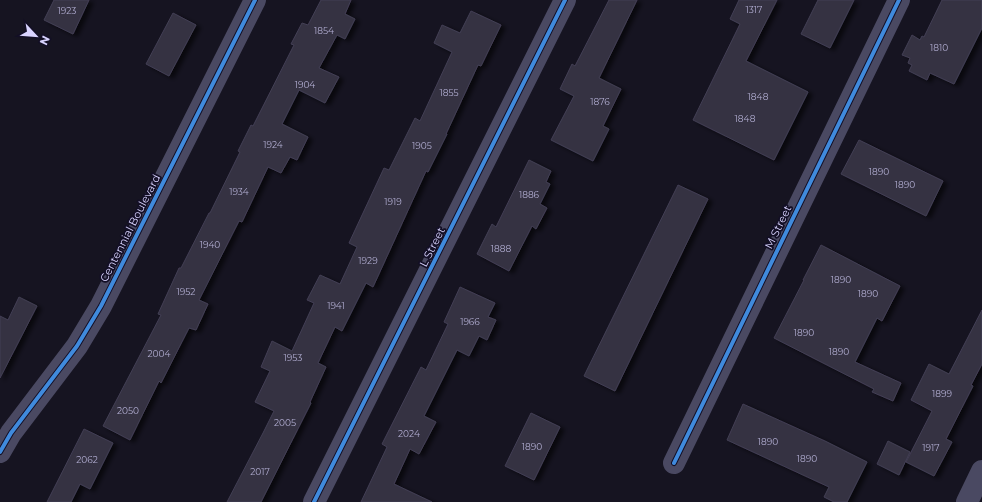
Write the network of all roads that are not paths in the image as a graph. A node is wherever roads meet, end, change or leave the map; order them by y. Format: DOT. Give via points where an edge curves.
graph roads {
  1 [pos="255,0"];
  2 [pos="565,0"];
  3 [pos="899,0"];
  4 [pos="0,452"];
  5 [pos="674,463"];
  6 [pos="982,471"];
  7 [pos="314,502"];
  8 [pos="967,502"];
  1 -- 4 [label="street, Centennial Boulevard" via="101,306 77,346 11,433"];
  2 -- 7 [label="street, L Street"];
  3 -- 5 [label="street, M Street"];
  6 -- 8 [label="street"];
}
